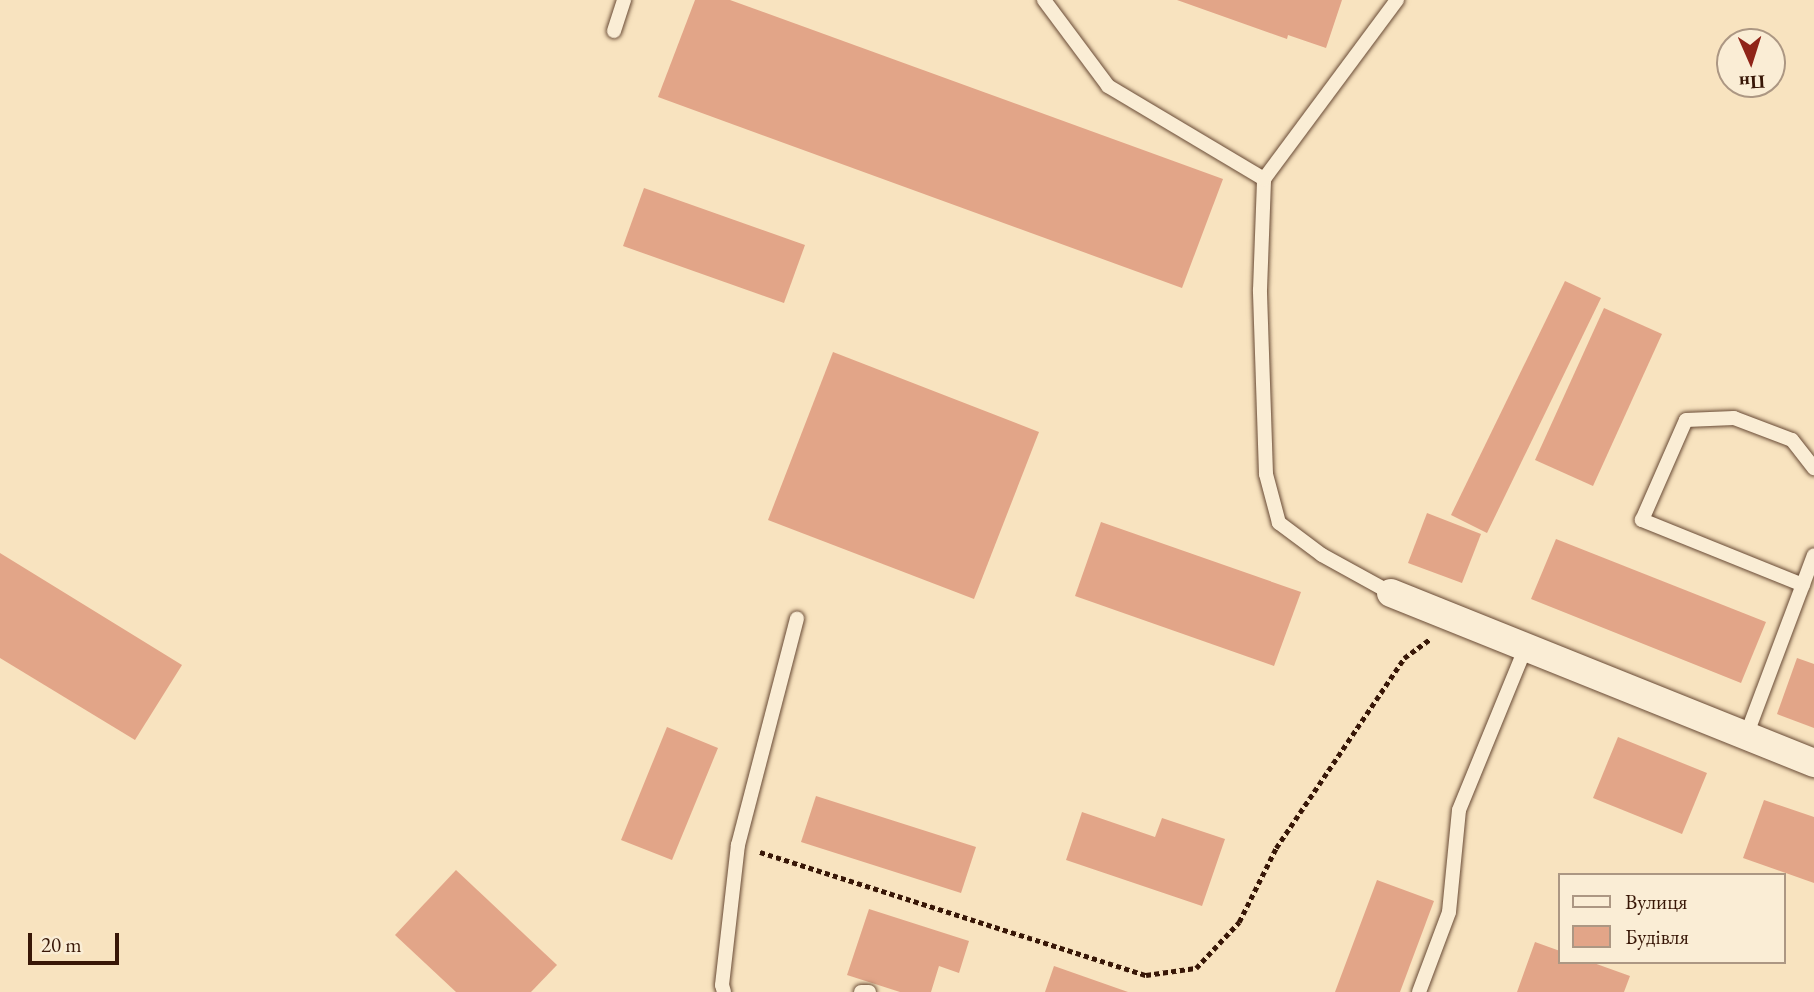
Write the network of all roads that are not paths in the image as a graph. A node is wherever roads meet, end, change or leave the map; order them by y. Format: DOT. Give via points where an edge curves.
graph roads {
  1 [pos="624,0"];
  2 [pos="1044,0"];
  3 [pos="1397,0"];
  4 [pos="614,31"];
  5 [pos="1264,179"];
  6 [pos="1814,468"];
  7 [pos="1814,555"];
  8 [pos="1803,585"];
  9 [pos="1391,593"];
  10 [pos="797,619"];
  11 [pos="1526,647"];
  12 [pos="1746,736"];
  13 [pos="1814,763"];
  14 [pos="724,992"];
  15 [pos="861,992"];
  16 [pos="869,992"];
  17 [pos="1419,992"];
  1 -- 4 [label="lane"];
  2 -- 5 [label="lane" via="1108,86"];
  3 -- 5 [label="lane"];
  5 -- 9 [label="lane" via="1262,428 1266,474 1279,523 1322,555"];
  6 -- 8 [label="lane" via="1792,440 1734,418 1686,420 1642,520"];
  7 -- 8 [label="lane"];
  8 -- 12 [label="lane"];
  9 -- 11 [label="street"];
  10 -- 14 [label="lane" via="738,845"];
  11 -- 12 [label="street"];
  11 -- 17 [label="lane" via="1459,810 1449,912"];
  12 -- 13 [label="street"];
  15 -- 16 [label="lane"];
}
